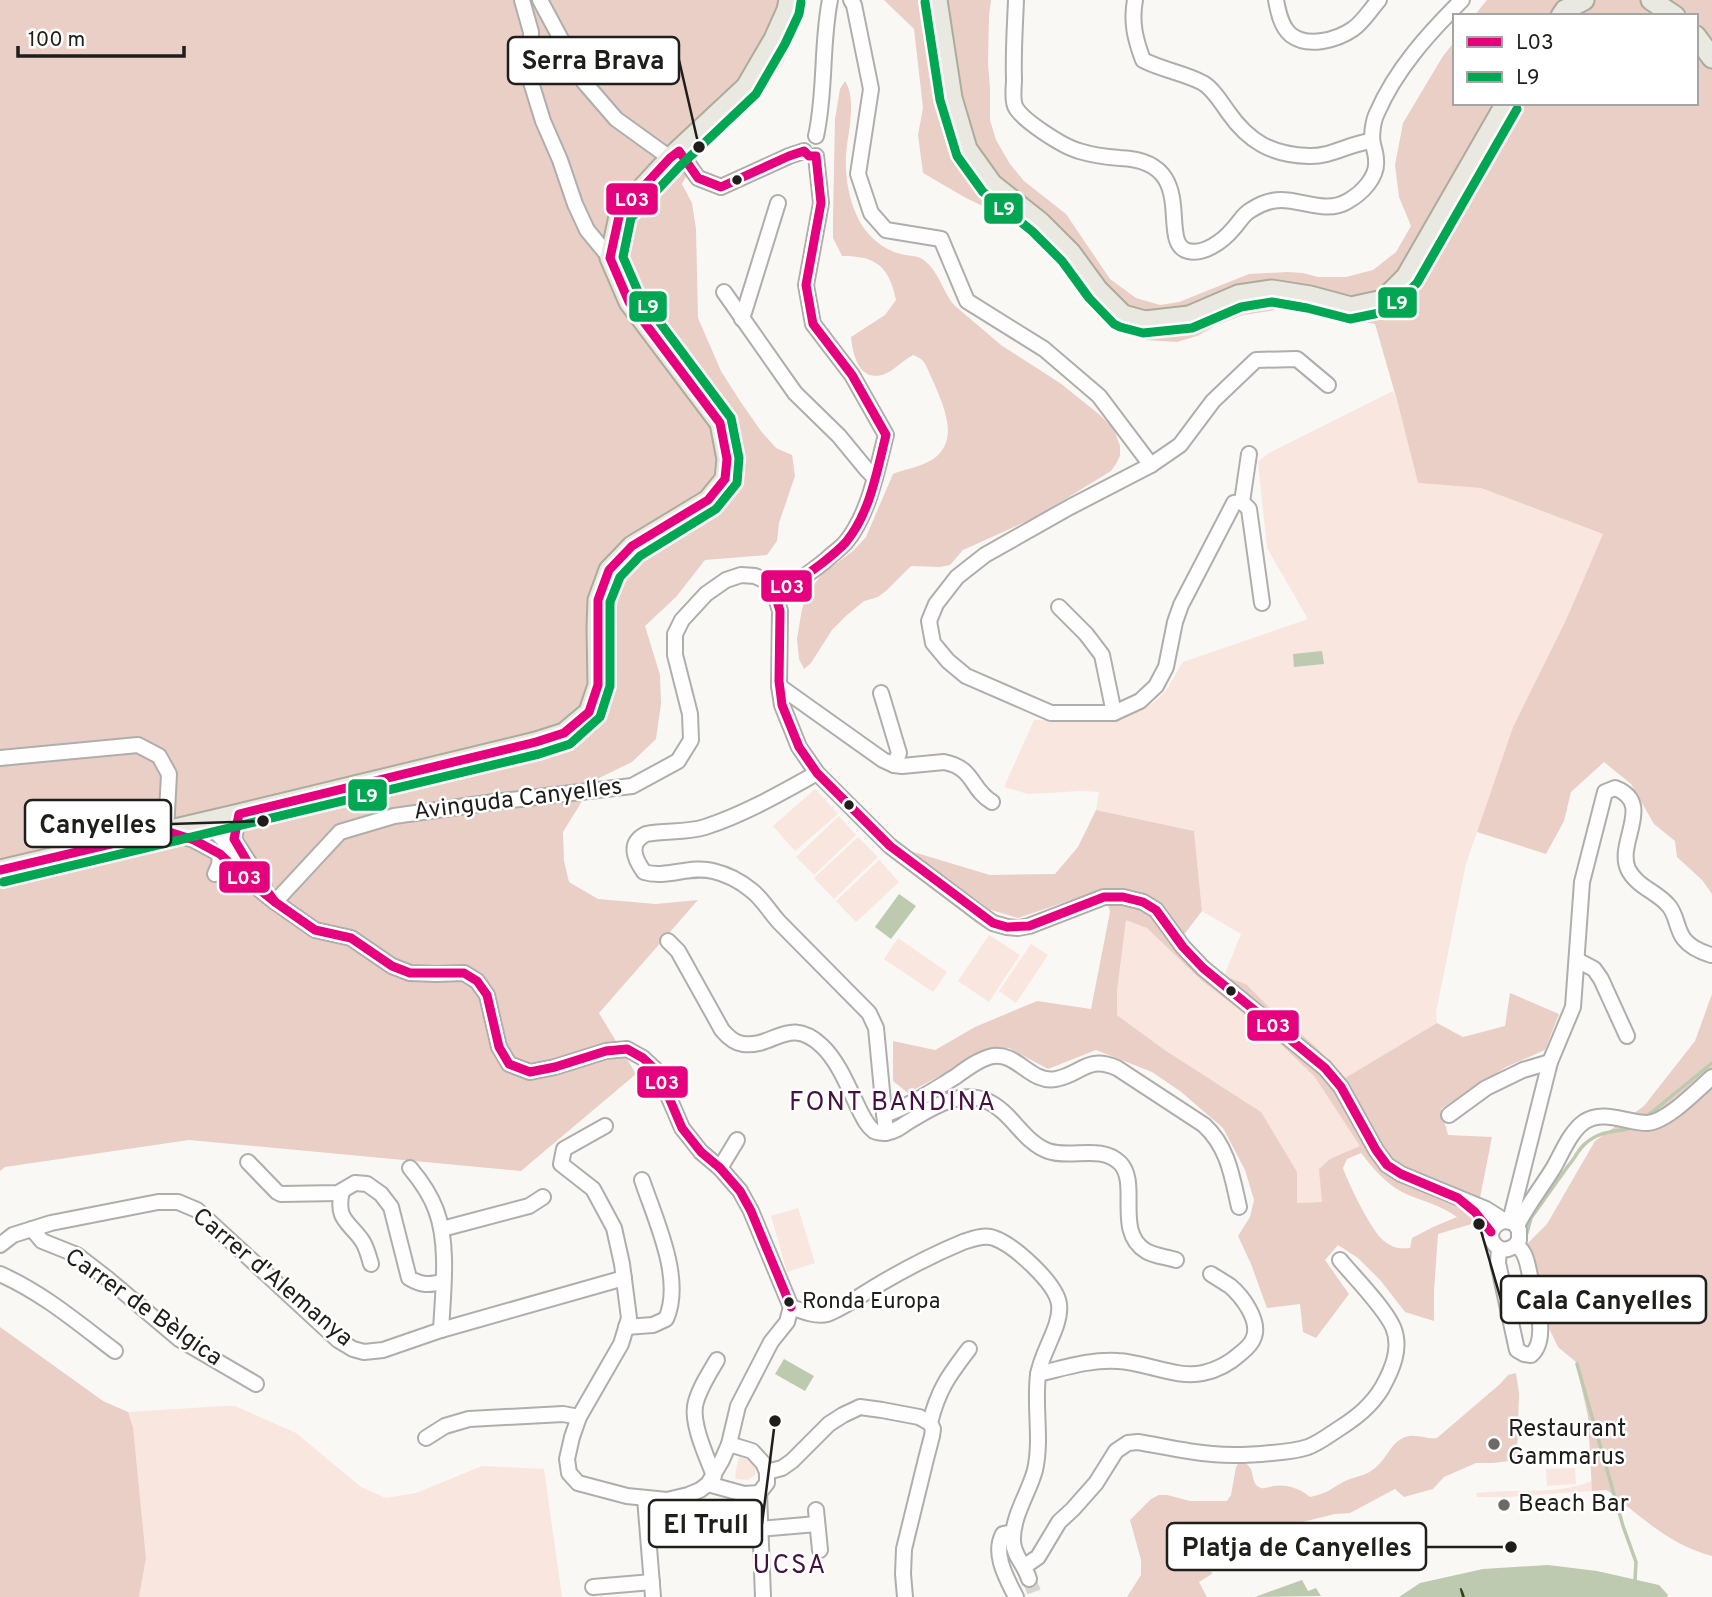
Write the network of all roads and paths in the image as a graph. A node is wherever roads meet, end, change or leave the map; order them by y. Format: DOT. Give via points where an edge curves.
graph roads {
  1 [pos="522,0"];
  2 [pos="540,0"];
  3 [pos="789,0"];
  4 [pos="830,0"];
  5 [pos="851,0"];
  6 [pos="937,0"];
  7 [pos="1016,0"];
  8 [pos="1135,0"];
  9 [pos="1276,0"];
  10 [pos="1379,0"];
  11 [pos="1462,0"];
  12 [pos="1584,0"];
  13 [pos="1651,0"];
  14 [pos="1562,14"];
  15 [pos="1672,14"];
  16 [pos="1698,39"];
  17 [pos="1712,58"];
  18 [pos="1505,105"];
  19 [pos="1372,141"];
  20 [pos="675,154"];
  21 [pos="810,154"];
  22 [pos="778,203"];
  23 [pos="610,258"];
  24 [pos="724,292"];
  25 [pos="742,319"];
  26 [pos="1328,385"];
  27 [pos="1249,454"];
  28 [pos="1151,465"];
  29 [pos="875,478"];
  30 [pos="1242,502"];
  31 [pos="774,591"];
  32 [pos="1262,603"];
  33 [pos="1059,607"];
  34 [pos="779,686"];
  35 [pos="881,693"];
  36 [pos="1114,713"];
  37 [pos="0,758"];
  38 [pos="894,765"];
  39 [pos="817,773"];
  40 [pos="992,802"];
  41 [pos="239,814"];
  42 [pos="206,822"];
  43 [pos="166,831"];
  44 [pos="220,855"];
  45 [pos="0,870"];
  46 [pos="254,873"];
  47 [pos="215,874"];
  48 [pos="275,902"];
  49 [pos="668,941"];
  50 [pos="1711,955"];
  51 [pos="1577,960"];
  52 [pos="1626,1036"];
  53 [pos="1549,1062"];
  54 [pos="1712,1077"];
  55 [pos="884,1115"];
  56 [pos="1449,1115"];
  57 [pos="605,1126"];
  58 [pos="886,1133"];
  59 [pos="737,1140"];
  60 [pos="248,1162"];
  61 [pos="410,1168"];
  62 [pos="720,1168"];
  63 [pos="642,1180"];
  64 [pos="342,1191"];
  65 [pos="543,1197"];
  66 [pos="1458,1198"];
  67 [pos="1239,1207"];
  68 [pos="1511,1223"];
  69 [pos="32,1228"];
  70 [pos="442,1229"];
  71 [pos="1491,1232"];
  72 [pos="0,1245"];
  73 [pos="1517,1245"];
  74 [pos="1499,1249"];
  75 [pos="1176,1260"];
  76 [pos="1340,1260"];
  77 [pos="371,1264"];
  78 [pos="0,1274"];
  79 [pos="1211,1274"];
  80 [pos="624,1278"];
  81 [pos="443,1281"];
  82 [pos="791,1307"];
  83 [pos="626,1327"];
  84 [pos="441,1330"];
  85 [pos="969,1349"];
  86 [pos="115,1351"];
  87 [pos="717,1360"];
  88 [pos="1038,1374"];
  89 [pos="256,1384"];
  90 [pos="579,1417"];
  91 [pos="930,1423"];
  92 [pos="426,1438"];
  93 [pos="729,1444"];
  94 [pos="767,1472"];
  95 [pos="711,1480"];
  96 [pos="759,1493"];
  97 [pos="645,1498"];
  98 [pos="760,1529"];
  99 [pos="1013,1532"];
  100 [pos="820,1550"];
  101 [pos="593,1587"];
  102 [pos="653,1590"];
  103 [pos="763,1597"];
  104 [pos="905,1597"];
  105 [pos="1016,1597"];
  1 -- 23 [label="street" via="531,32 530,79 543,121 587,230"];
  2 -- 20 [label="street" via="584,82 616,119"];
  3 -- 20 [label="main road" via="774,39 746,87"];
  4 -- 21 [label="street" via="816,136 824,147 821,153"];
  5 -- 28 [label="street" via="871,89 858,174 871,213 887,230 941,239 967,301 1044,349 1099,396"];
  6 -- 18 [label="main road" via="952,98 967,149 992,184 1056,237 1123,315 1145,321 1189,316 1238,295 1272,290 1351,307 1383,300 1406,277"];
  7 -- 19 [label="street" via="1015,105 1029,123 1076,151 1139,160 1161,172 1169,181 1174,202 1176,239 1187,251 1209,249 1247,212 1267,202 1325,207 1345,203 1363,190 1373,175 1377,163"];
  8 -- 19 [label="street" via="1135,39 1143,60 1205,84 1258,143 1273,151 1309,156"];
  9 -- 10 [label="street" via="1282,24 1291,35 1319,41 1330,41 1352,29"];
  11 -- 19 [label="street" via="1400,71 1376,116"];
  12 -- 14 [label="main road"];
  13 -- 15 [label="main road"];
  16 -- 17 [label="main road"];
  20 -- 21 [label="street" via="698,178 721,187 789,156"];
  20 -- 23 [label="main road" via="620,212"];
  21 -- 29 [label="street" via="821,204 806,285 813,324 852,375 886,435"];
  22 -- 25 [label="street"];
  23 -- 41 [label="main road" via="629,302 720,424 727,459 724,479 708,500 632,546 609,570 598,600 598,685 589,712 564,733 536,742"];
  24 -- 25 [label="street"];
  25 -- 29 [label="street" via="795,393"];
  26 -- 28 [label="street" via="1297,359 1256,360 1213,401 1180,445"];
  27 -- 30 [label="street"];
  28 -- 36 [label="street" via="985,555 957,577 929,621 933,643 966,676 1051,713"];
  29 -- 31 [label="street" via="863,513 845,544 808,576"];
  30 -- 32 [label="street" via="1249,509"];
  30 -- 36 [label="street" via="1234,503 1181,604 1166,667 1156,686"];
  31 -- 34 [label="street" via="780,611"];
  31 -- 48 [label="street, Avinguda Canyelles" via="764,580 741,575 706,594 682,620 675,634 675,655 690,713 691,740 678,761 632,786 394,816 340,832"];
  33 -- 36 [label="street" via="1102,655"];
  34 -- 38 [label="street"];
  34 -- 39 [label="street" via="799,747"];
  35 -- 38 [label="street" via="899,753"];
  37 -- 43 [label="street" via="138,745 159,756 169,774"];
  38 -- 40 [label="street" via="951,764 966,771 981,795"];
  39 -- 55 [label="street" via="705,827 646,834 636,843 635,856 644,872 712,870 757,895 869,1013 876,1028"];
  39 -- 66 [label="street" via="890,846 1007,928 1029,926 1104,897 1123,897 1156,910 1203,968 1325,1068 1387,1165"];
  41 -- 42 [label="main road"];
  41 -- 46 [label="street" via="234,839"];
  42 -- 43 [label="main road"];
  42 -- 46 [label="street"];
  43 -- 44 [label="street"];
  43 -- 45 [label="main road"];
  44 -- 47 [label="street"];
  44 -- 48 [label="street"];
  46 -- 48 [label="street"];
  48 -- 62 [label="street" via="316,930 351,938 410,973 464,973 477,981 487,995 499,1047 509,1064 530,1072 627,1049 643,1058 658,1072 682,1128"];
  49 -- 58 [label="street" via="730,1039 741,1045 792,1032 814,1038 828,1051 865,1120 873,1130"];
  50 -- 51 [label="street" via="1695,950 1684,939 1670,906 1629,870 1625,855 1634,807 1630,797 1615,788 1605,792 1582,882"];
  51 -- 52 [label="street" via="1601,979"];
  51 -- 53 [label="street" via="1573,1007"];
  53 -- 56 [label="street" via="1486,1088"];
  53 -- 68 [label="street"];
  54 -- 68 [label="street" via="1665,1117 1649,1123 1597,1116 1584,1122"];
  55 -- 58 [label="street"];
  55 -- 67 [label="street" via="901,1110 993,1056 1005,1056 1046,1079 1093,1064 1109,1065 1215,1135 1229,1165"];
  57 -- 80 [label="street" via="564,1150 561,1164 593,1189 614,1228"];
  58 -- 75 [label="street" via="950,1100 972,1097 988,1102 1047,1151 1099,1153 1119,1162 1126,1173 1135,1240 1146,1251"];
  59 -- 62 [label="street"];
  60 -- 64 [label="street" via="281,1194"];
  61 -- 70 [label="street" via="425,1187"];
  62 -- 82 [label="street" via="751,1211"];
  63 -- 83 [label="street" via="671,1272 671,1308 666,1319 653,1325"];
  64 -- 77 [label="street" via="342,1218 361,1240"];
  64 -- 81 [label="street" via="355,1183 367,1184 382,1194 391,1207 409,1278 419,1284"];
  65 -- 70 [label="street" via="529,1206"];
  66 -- 68 [label="street"];
  66 -- 71 [label="street"];
  68 -- 71 [label="street" via="1499,1222"];
  68 -- 73 [label="street" via="1520,1235"];
  69 -- 72 [label="street, Carrer d'Alemanya"];
  69 -- 84 [label="street, Carrer d'Alemanya" via="158,1202 178,1202 197,1210 338,1340 354,1349 383,1350"];
  69 -- 89 [label="street, Carrer de Bèlgica" via="42,1241 77,1255 179,1339"];
  70 -- 81 [label="street"];
  71 -- 74 [label="street"];
  73 -- 74 [label="street"];
  73 -- 74 [label="street" via="1524,1253 1541,1321 1536,1351 1531,1355 1517,1350"];
  76 -- 99 [label="street" via="1388,1318 1397,1348 1390,1374 1377,1396 1355,1418 1314,1445 1284,1452 1212,1454 1128,1443 1059,1521 1027,1572 1015,1551"];
  78 -- 86 [label="street" via="51,1302"];
  79 -- 88 [label="street" via="1244,1301 1256,1327 1252,1342 1220,1368 1191,1374 1103,1360"];
  80 -- 83 [label="street"];
  80 -- 84 [label="street, Carrer d'Alemanya"];
  81 -- 84 [label="street"];
  82 -- 88 [label="street" via="826,1314 956,1245 979,1237 993,1238 1021,1254 1057,1297 1056,1323"];
  82 -- 93 [label="street" via="787,1322 771,1342 738,1406"];
  83 -- 90 [label="street"];
  85 -- 91 [label="street" via="948,1377"];
  87 -- 95 [label="street" via="694,1408"];
  88 -- 99 [label="street" via="1035,1470"];
  90 -- 92 [label="street" via="469,1419"];
  90 -- 97 [label="street" via="567,1459 569,1473 578,1483"];
  91 -- 94 [label="street" via="860,1407 829,1424 782,1468"];
  91 -- 104 [label="street" via="930,1448 904,1549"];
  93 -- 94 [label="street" via="752,1451"];
  93 -- 95 [label="street"];
  94 -- 96 [label="street" via="767,1483"];
  95 -- 96 [label="street" via="714,1487"];
  95 -- 97 [label="street" via="700,1490 677,1498"];
  96 -- 98 [label="street"];
  97 -- 102 [label="street"];
  98 -- 100 [label="street" via="817,1517"];
  98 -- 103 [label="street"];
  99 -- 105 [label="street" via="1000,1538 999,1553"];
  101 -- 102 [label="street"];
}
